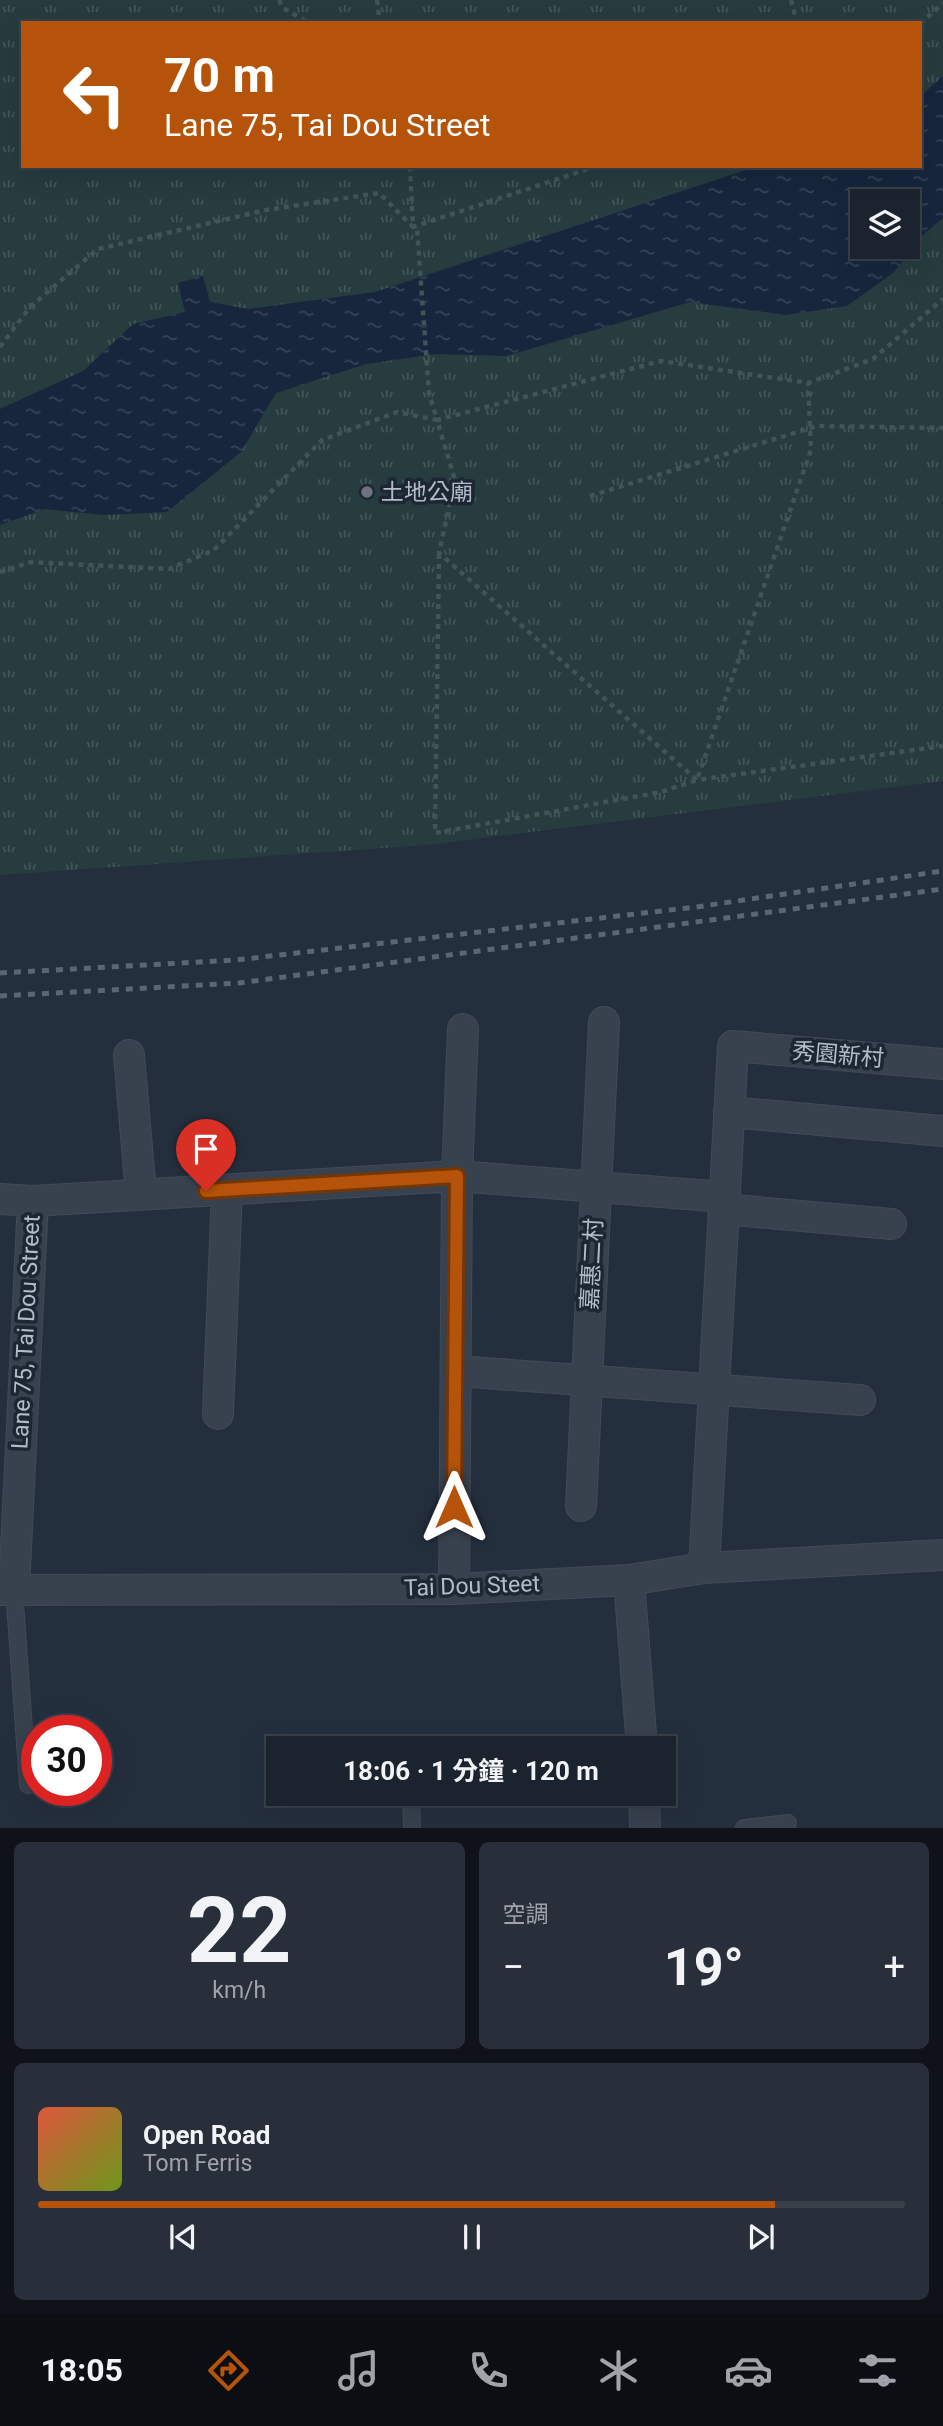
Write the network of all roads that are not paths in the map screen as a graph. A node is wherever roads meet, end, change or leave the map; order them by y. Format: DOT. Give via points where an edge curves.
graph roads {
  1 [pos="604,1022"];
  2 [pos="463,1029"];
  3 [pos="129,1055"];
  4 [pos="943,1064"];
  5 [pos="729,1112"];
  6 [pos="943,1131"];
  7 [pos="457,1176"];
  8 [pos="596,1188"];
  9 [pos="227,1189"];
  10 [pos="141,1194"];
  11 [pos="0,1199"];
  12 [pos="33,1201"];
  13 [pos="723,1203"];
  14 [pos="891,1224"];
  15 [pos="456,1371"];
  16 [pos="586,1382"];
  17 [pos="712,1390"];
  18 [pos="860,1400"];
  19 [pos="218,1413"];
  20 [pos="580,1506"];
  21 [pos="943,1555"];
  22 [pos="704,1569"];
  23 [pos="629,1580"];
  24 [pos="454,1588"];
  25 [pos="7,1590"];
  26 [pos="21,1720"];
  27 [pos="641,1736"];
  28 [pos="411,1806"];
  29 [pos="644,1806"];
  30 [pos="788,1823"];
  31 [pos="412,1828"];
  32 [pos="645,1828"];
  33 [pos="744,1828"];
  1 -- 8 [label="street, 嘉惠二村"];
  2 -- 7 [label="street"];
  3 -- 10 [label="street"];
  4 -- 5 [label="street, 秀園新村" via="733,1046"];
  5 -- 6 [label="street"];
  5 -- 13 [label="street"];
  7 -- 8 [label="street, Lane 75, Tai Dou Street"];
  7 -- 9 [label="street, Lane 75, Tai Dou Street"];
  7 -- 15 [label="street"];
  8 -- 13 [label="street, Lane 75, Tai Dou Street"];
  8 -- 16 [label="street, 嘉惠二村"];
  9 -- 10 [label="street, Lane 75, Tai Dou Street"];
  9 -- 19 [label="street"];
  10 -- 12 [label="street, Lane 75, Tai Dou Street"];
  11 -- 12 [label="street, Lane 75, Tai Dou Street"];
  12 -- 25 [label="street, Lane 75, Tai Dou Street"];
  13 -- 14 [label="street, Lane 75, Tai Dou Street"];
  13 -- 17 [label="street"];
  15 -- 16 [label="street"];
  15 -- 24 [label="street"];
  16 -- 17 [label="street"];
  16 -- 20 [label="street, 嘉惠二村"];
  17 -- 18 [label="street"];
  17 -- 22 [label="street"];
  21 -- 22 [label="street, Tai Dou Steet"];
  22 -- 23 [label="street, Tai Dou Steet"];
  23 -- 24 [label="street, Tai Dou Steet"];
  23 -- 27 [label="street"];
  24 -- 25 [label="street, Tai Dou Steet"];
  25 -- 26 [label="lane"];
  28 -- 31 [label="lane"];
  29 -- 32 [label="street"];
  30 -- 33 [label="lane"];
}
